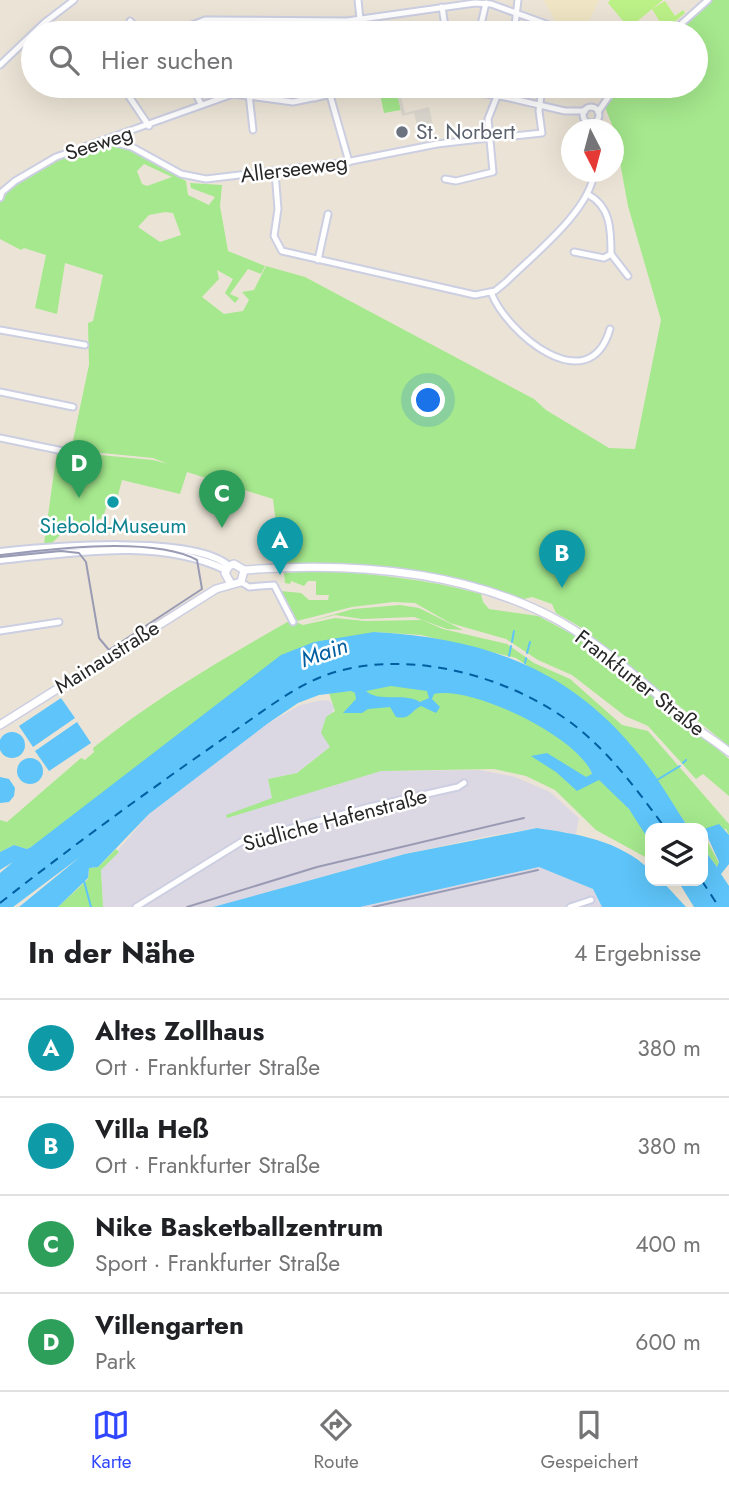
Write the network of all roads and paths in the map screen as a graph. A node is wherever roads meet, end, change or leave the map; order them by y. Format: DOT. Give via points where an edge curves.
graph roads {
  1 [pos="74,0"];
  2 [pos="358,0"];
  3 [pos="518,0"];
  4 [pos="708,0"];
  5 [pos="465,2"];
  6 [pos="486,4"];
  7 [pos="442,6"];
  8 [pos="518,15"];
  9 [pos="360,19"];
  10 [pos="47,21"];
  11 [pos="202,21"];
  12 [pos="315,21"];
  13 [pos="339,21"];
  14 [pos="444,21"];
  15 [pos="482,21"];
  16 [pos="517,21"];
  17 [pos="536,21"];
  18 [pos="684,21"];
  19 [pos="21,45"];
  20 [pos="0,65"];
  21 [pos="131,98"];
  22 [pos="198,98"];
  23 [pos="220,98"];
  24 [pos="250,98"];
  25 [pos="267,98"];
  26 [pos="315,98"];
  27 [pos="331,98"];
  28 [pos="496,98"];
  29 [pos="508,98"];
  30 [pos="541,98"];
  31 [pos="607,98"];
  32 [pos="201,104"];
  33 [pos="540,104"];
  34 [pos="596,110"];
  35 [pos="584,113"];
  36 [pos="590,119"];
  37 [pos="593,119"];
  38 [pos="149,126"];
  39 [pos="254,130"];
  40 [pos="514,136"];
  41 [pos="489,138"];
  42 [pos="106,141"];
  43 [pos="349,162"];
  44 [pos="275,172"];
  45 [pos="445,179"];
  46 [pos="591,182"];
  47 [pos="587,194"];
  48 [pos="1,195"];
  49 [pos="328,214"];
  50 [pos="574,252"];
  51 [pos="611,254"];
  52 [pos="318,260"];
  53 [pos="628,276"];
  54 [pos="491,292"];
  55 [pos="610,328"];
  56 [pos="0,330"];
  57 [pos="85,345"];
  58 [pos="0,392"];
  59 [pos="73,407"];
  60 [pos="0,438"];
  61 [pos="63,451"];
  62 [pos="0,552"];
  63 [pos="25,554"];
  64 [pos="0,560"];
  65 [pos="228,574"];
  66 [pos="244,579"];
  67 [pos="59,622"];
  68 [pos="293,622"];
  69 [pos="0,631"];
  70 [pos="0,725"];
  71 [pos="729,752"];
  72 [pos="464,783"];
  73 [pos="591,900"];
  74 [pos="136,907"];
  75 [pos="570,907"];
  1 -- 10 [label="street"];
  2 -- 9 [label="street"];
  3 -- 8 [label="street"];
  4 -- 18 [label="street"];
  5 -- 6 [label="street"];
  5 -- 7 [label="street"];
  6 -- 8 [label="street"];
  6 -- 15 [label="street"];
  7 -- 9 [label="street"];
  7 -- 14 [label="street"];
  8 -- 16 [label="street"];
  8 -- 17 [label="street"];
  9 -- 13 [label="street"];
  11 -- 12 [label="street"];
  19 -- 20 [label="street"];
  21 -- 38 [label="street"];
  22 -- 32 [label="street"];
  23 -- 32 [label="street, Seeweg"];
  24 -- 39 [label="street"];
  25 -- 26 [label="street, Seeweg" via="285,102"];
  27 -- 43 [label="street"];
  28 -- 41 [label="street" via="488,119"];
  29 -- 33 [label="street, Seeweg"];
  30 -- 33 [label="street"];
  31 -- 34 [label="street"];
  32 -- 38 [label="street, Seeweg"];
  33 -- 35 [label="street, Seeweg"];
  33 -- 40 [label="street" via="542,133"];
  34 -- 35 [label="street"];
  34 -- 37 [label="street"];
  35 -- 36 [label="street"];
  38 -- 42 [label="street, Seeweg"];
  41 -- 43 [label="street, Allerseeweg"];
  41 -- 45 [label="street" via="493,172 456,181"];
  42 -- 44 [label="street, Allerseeweg" via="132,147 194,177"];
  42 -- 48 [label="street, Seeweg" via="49,160"];
  43 -- 44 [label="street, Allerseeweg"];
  44 -- 52 [label="street" via="276,243 284,252"];
  46 -- 47 [label="street"];
  47 -- 51 [label="street" via="607,212"];
  47 -- 54 [label="street" via="535,254"];
  49 -- 52 [label="street"];
  50 -- 51 [label="street" via="604,258"];
  51 -- 53 [label="street"];
  52 -- 54 [label="street" via="465,294"];
  54 -- 55 [label="street" via="502,313 559,360 581,360 595,354 605,346"];
  56 -- 57 [label="street"];
  58 -- 59 [label="street"];
  60 -- 61 [label="street"];
  62 -- 63 [label="street"];
  63 -- 64 [label="street"];
  63 -- 65 [label="street" via="106,548 156,550 212,557"];
  65 -- 66 [label="main road, Frankfurter Straße"];
  65 -- 66 [label="main road" via="238,564"];
  65 -- 70 [label="main road, Mainaustraße" via="216,589"];
  66 -- 68 [label="street" via="274,585"];
  66 -- 71 [label="main road, Frankfurter Straße" via="262,570 399,572 506,598 561,622 594,644"];
  67 -- 69 [label="street"];
  72 -- 74 [label="street, Südliche Hafenstraße" via="241,842"];
  73 -- 75 [label="street"];
}
